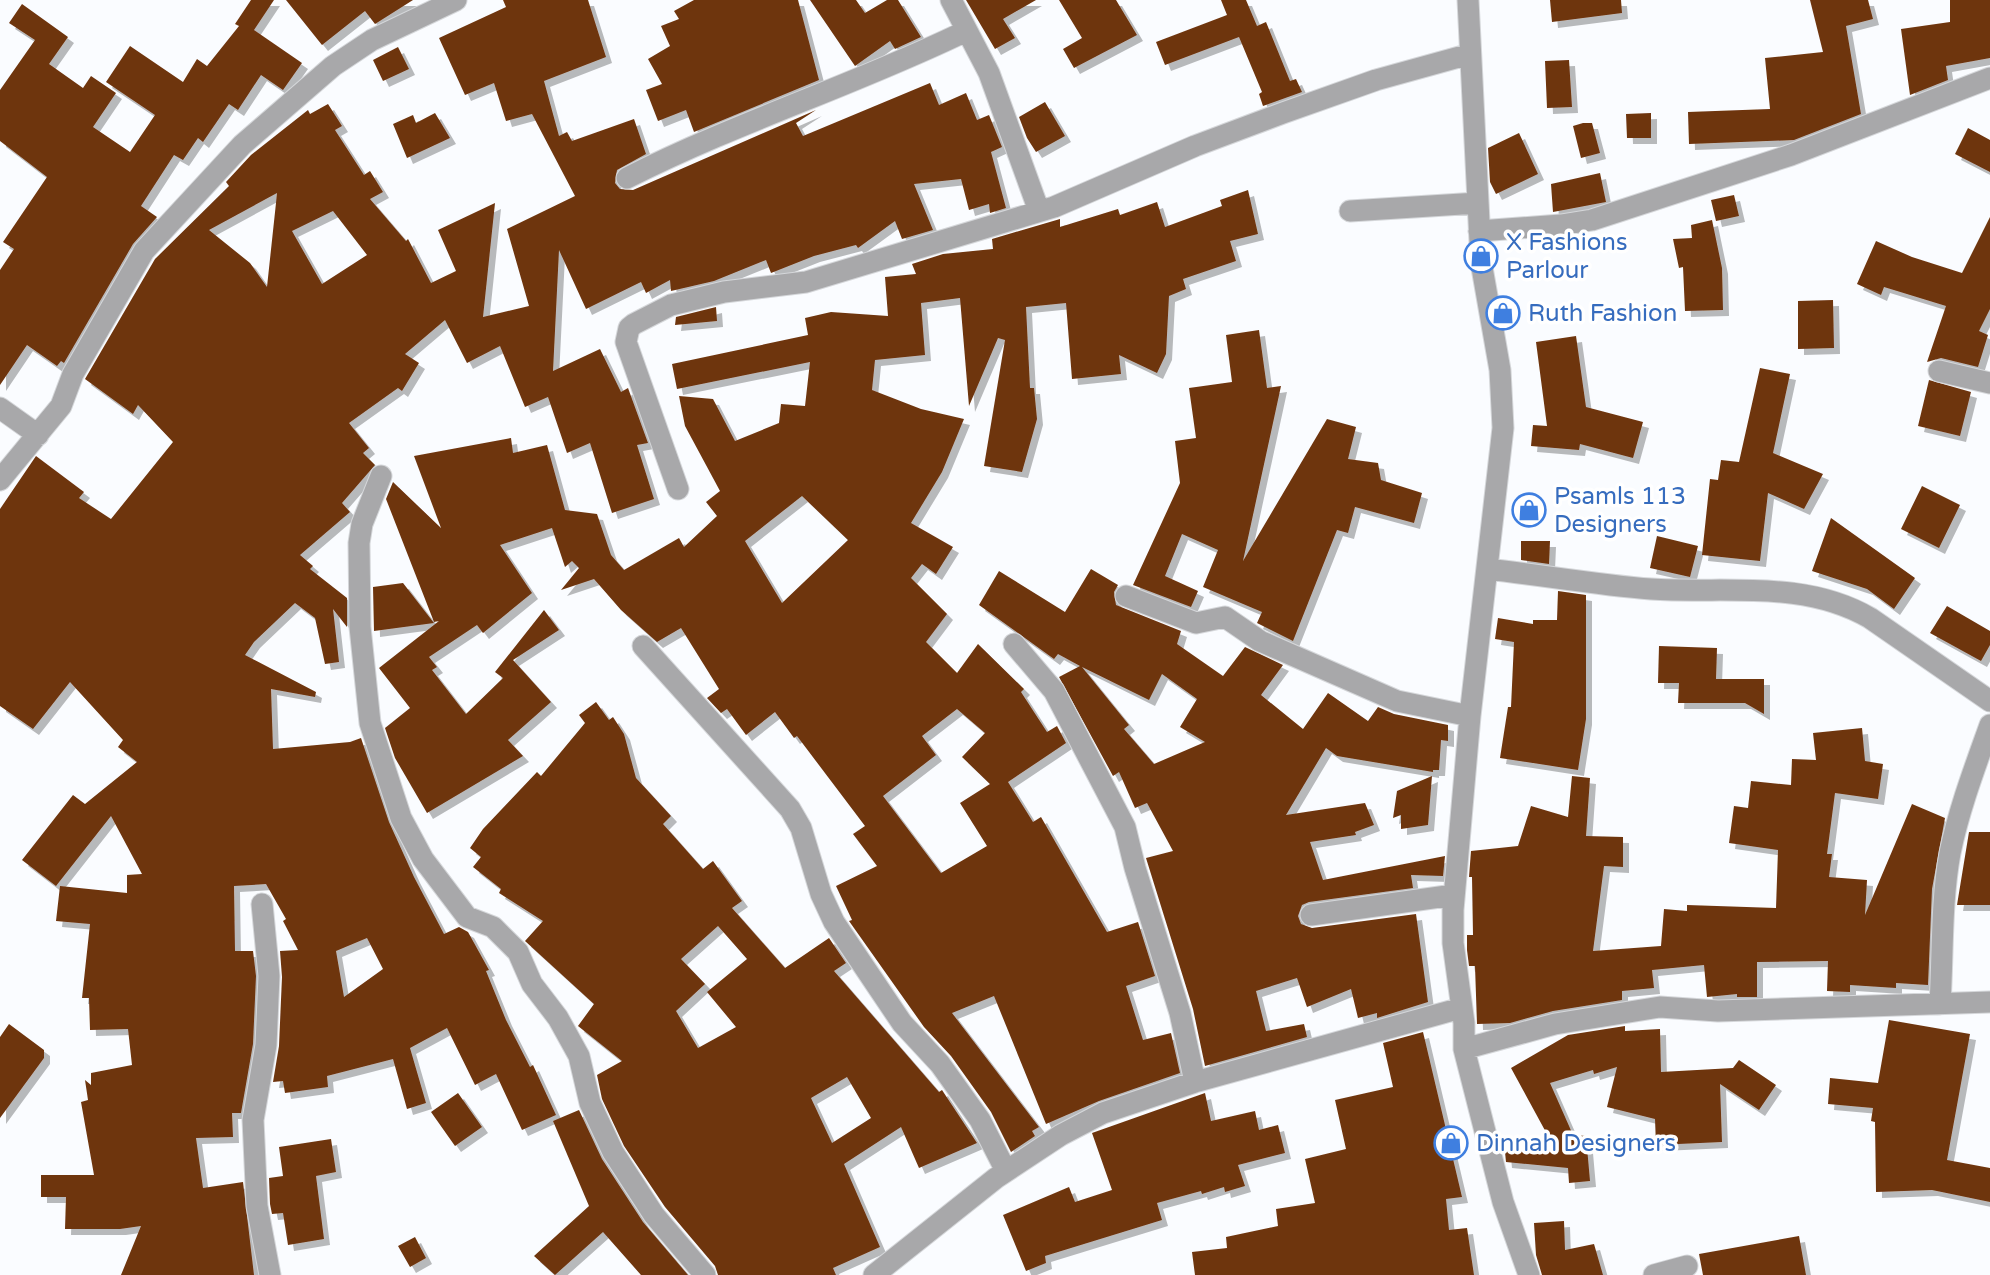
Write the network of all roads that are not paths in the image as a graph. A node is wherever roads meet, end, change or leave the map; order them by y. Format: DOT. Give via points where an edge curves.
graph roads {
  1 [pos="456,0"];
  2 [pos="951,0"];
  3 [pos="1468,0"];
  4 [pos="966,31"];
  5 [pos="1470,54"];
  6 [pos="1990,78"];
  7 [pos="627,177"];
  8 [pos="1478,203"];
  9 [pos="1039,211"];
  10 [pos="1350,211"];
  11 [pos="1479,231"];
  12 [pos="1939,371"];
  13 [pos="1990,383"];
  14 [pos="0,408"];
  15 [pos="38,435"];
  16 [pos="381,476"];
  17 [pos="0,480"];
  18 [pos="678,489"];
  19 [pos="1487,569"];
  20 [pos="1126,596"];
  21 [pos="1014,644"];
  22 [pos="643,646"];
  23 [pos="1990,701"];
  24 [pos="1471,716"];
  25 [pos="1990,725"];
  26 [pos="1454,895"];
  27 [pos="262,904"];
  28 [pos="1311,915"];
  29 [pos="1990,1002"];
  30 [pos="1940,1004"];
  31 [pos="1461,1008"];
  32 [pos="1464,1049"];
  33 [pos="1195,1082"];
  34 [pos="1006,1171"];
  35 [pos="1687,1266"];
  36 [pos="270,1275"];
  37 [pos="705,1275"];
  38 [pos="874,1275"];
  39 [pos="1529,1275"];
  40 [pos="1654,1275"];
  1 -- 15 [label="street" via="372,40 333,66 242,145 144,251 73,374 61,406"];
  2 -- 4 [label="street"];
  3 -- 5 [label="street"];
  4 -- 7 [label="street" via="903,62 746,122"];
  4 -- 9 [label="street" via="989,73"];
  5 -- 8 [label="street"];
  5 -- 9 [label="street" via="1283,113"];
  6 -- 11 [label="street" via="1791,155 1592,219"];
  8 -- 10 [label="street"];
  8 -- 11 [label="street"];
  9 -- 18 [label="street" via="806,282 724,292 671,305 629,328 626,342"];
  11 -- 19 [label="street" via="1500,370 1503,428"];
  12 -- 13 [label="street"];
  14 -- 15 [label="street"];
  15 -- 17 [label="street"];
  16 -- 37 [label="street" via="359,544 360,626 370,723 401,818 423,859 467,916 493,927 518,952 531,984 558,1018 579,1056 590,1103 613,1152 654,1215"];
  19 -- 23 [label="street" via="1650,589 1819,596 1870,618"];
  19 -- 24 [label="street"];
  20 -- 24 [label="street" via="1196,623 1225,617 1260,641 1397,701"];
  21 -- 33 [label="street" via="1054,691 1125,827 1180,1013"];
  22 -- 34 [label="street" via="790,809 834,922 902,1023 940,1064 980,1120"];
  24 -- 26 [label="street"];
  25 -- 30 [label="street" via="1951,853"];
  26 -- 28 [label="street"];
  26 -- 31 [label="street"];
  27 -- 36 [label="street" via="269,976 266,1045 253,1119 257,1206"];
  29 -- 30 [label="street"];
  30 -- 32 [label="street" via="1718,1011 1660,1007 1555,1024"];
  31 -- 32 [label="street"];
  31 -- 33 [label="street"];
  32 -- 39 [label="street" via="1503,1202"];
  33 -- 34 [label="street" via="1103,1113"];
  34 -- 38 [label="street"];
  35 -- 40 [label="street"];
}
